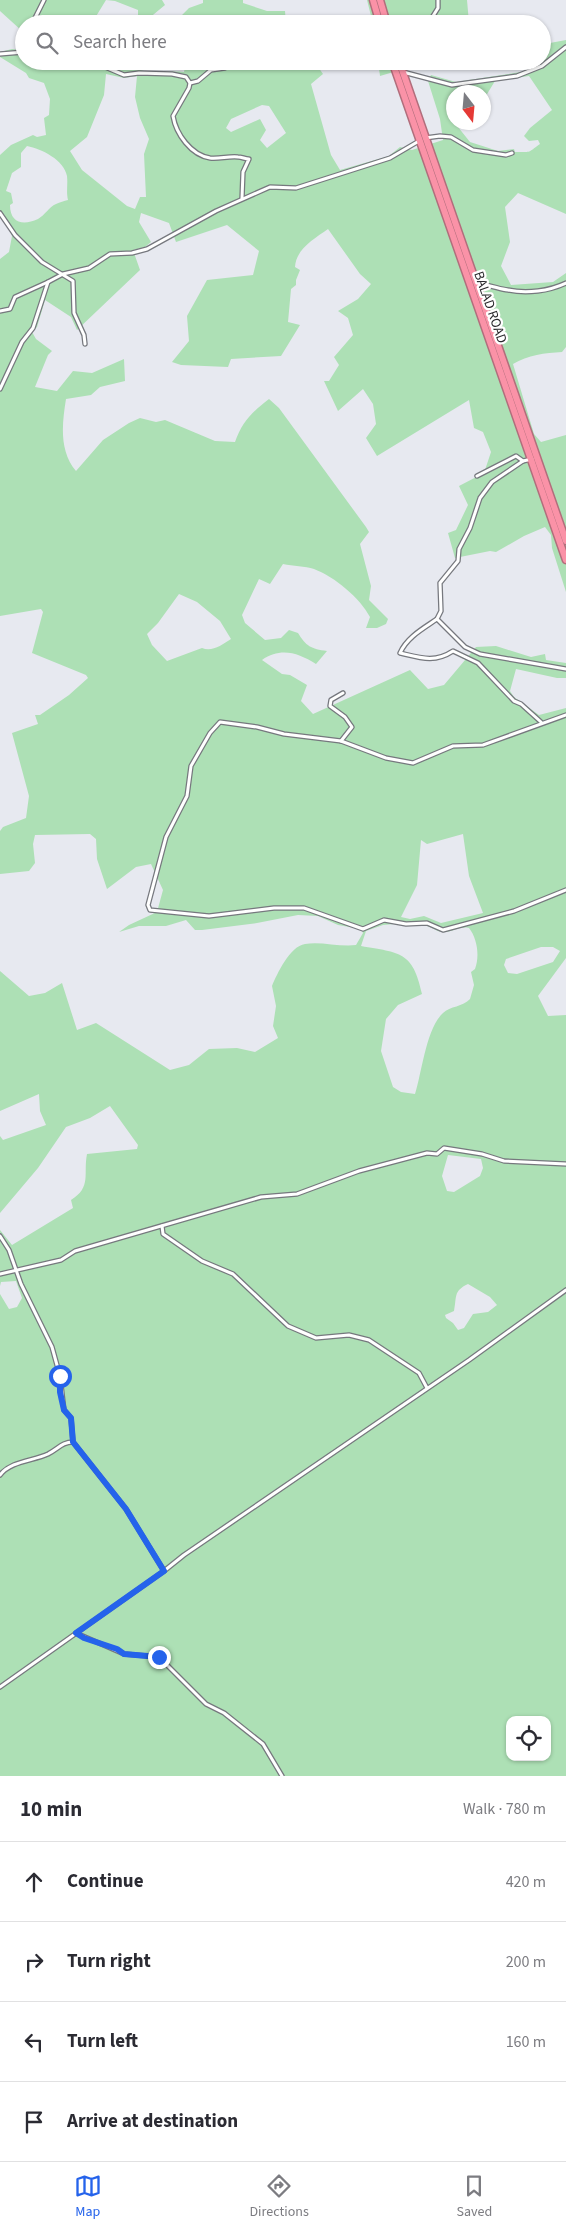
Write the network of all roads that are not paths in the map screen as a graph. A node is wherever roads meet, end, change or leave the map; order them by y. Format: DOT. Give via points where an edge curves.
graph roads {
  1 [pos="44,0"];
  2 [pos="373,0"];
  3 [pos="380,0"];
  4 [pos="438,0"];
  5 [pos="36,15"];
  6 [pos="377,15"];
  7 [pos="384,15"];
  8 [pos="434,15"];
  9 [pos="566,47"];
  10 [pos="15,53"];
  11 [pos="0,54"];
  12 [pos="551,59"];
  13 [pos="112,70"];
  14 [pos="211,70"];
  15 [pos="395,70"];
  16 [pos="532,70"];
  17 [pos="403,72"];
  18 [pos="190,83"];
  19 [pos="422,140"];
  20 [pos="512,153"];
  21 [pos="242,198"];
  22 [pos="0,213"];
  23 [pos="64,274"];
  24 [pos="48,282"];
  25 [pos="566,283"];
  26 [pos="477,286"];
  27 [pos="0,311"];
  28 [pos="85,344"];
  29 [pos="0,389"];
  30 [pos="534,458"];
  31 [pos="522,461"];
  32 [pos="477,476"];
  33 [pos="566,541"];
  34 [pos="566,560"];
  35 [pos="437,619"];
  36 [pos="566,669"];
  37 [pos="343,693"];
  38 [pos="566,715"];
  39 [pos="542,723"];
  40 [pos="341,741"];
  41 [pos="566,890"];
  42 [pos="566,1164"];
  43 [pos="162,1226"];
  44 [pos="0,1236"];
  45 [pos="17,1270"];
  46 [pos="0,1274"];
  47 [pos="566,1290"];
  48 [pos="427,1388"];
  49 [pos="73,1442"];
  50 [pos="0,1475"];
  51 [pos="164,1571"];
  52 [pos="76,1633"];
  53 [pos="0,1687"];
  54 [pos="282,1776"];
  1 -- 5 [label="street"];
  2 -- 6 [label="highway"];
  3 -- 7 [label="highway"];
  4 -- 8 [label="street"];
  9 -- 12 [label="street"];
  10 -- 11 [label="street"];
  13 -- 18 [label="street" via="124,75 139,72 181,75"];
  14 -- 18 [label="street" via="198,81"];
  15 -- 19 [label="highway, BALAD ROAD"];
  16 -- 17 [label="street" via="517,76 452,85"];
  17 -- 19 [label="highway, BALAD ROAD"];
  18 -- 21 [label="street" via="173,116 175,129 202,156 249,159 244,172"];
  19 -- 20 [label="street" via="451,137 473,150"];
  19 -- 21 [label="street" via="390,158 296,188 270,187"];
  19 -- 26 [label="highway, BALAD ROAD"];
  19 -- 30 [label="highway, BALAD ROAD"];
  21 -- 23 [label="street" via="170,234 148,249 110,254 89,268"];
  22 -- 23 [label="street" via="28,249 42,262"];
  23 -- 24 [label="street"];
  23 -- 28 [label="street" via="73,281 74,313"];
  24 -- 27 [label="street" via="15,298 10,309"];
  24 -- 29 [label="street" via="33,328 22,342"];
  25 -- 26 [label="street" via="552,290 510,291 485,284"];
  26 -- 30 [label="highway, BALAD ROAD"];
  30 -- 31 [label="street"];
  30 -- 33 [label="highway, BALAD ROAD"];
  30 -- 34 [label="highway, BALAD ROAD"];
  31 -- 32 [label="street" via="516,456"];
  31 -- 35 [label="street" via="492,482 480,498 459,549 458,561 440,583 441,611"];
  35 -- 36 [label="street" via="465,647 480,654"];
  35 -- 39 [label="street" via="404,645 400,653 425,660 442,659 454,651 478,663 514,701"];
  37 -- 40 [label="street" via="331,700 330,706 352,727"];
  38 -- 39 [label="street"];
  39 -- 40 [label="street" via="483,745 452,746 413,763 386,758"];
  40 -- 41 [label="street" via="220,722 191,766 187,796 166,837 148,905 150,910 209,916 274,908 304,908 363,929 384,920 427,924 443,930 514,911"];
  42 -- 43 [label="street" via="504,1161 444,1148 437,1154 427,1153 360,1171 297,1194 261,1197"];
  43 -- 45 [label="street" via="74,1252 61,1260"];
  43 -- 48 [label="street" via="163,1234 186,1251 232,1274 285,1324 316,1338 349,1335 369,1340 419,1373"];
  44 -- 45 [label="street"];
  45 -- 46 [label="street"];
  45 -- 49 [label="street" via="52,1348 60,1376 64,1410 71,1418"];
  47 -- 48 [label="street"];
  48 -- 51 [label="street"];
  49 -- 50 [label="street" via="64,1442 48,1454 27,1460"];
  49 -- 51 [label="street" via="126,1509"];
  51 -- 52 [label="street"];
  52 -- 53 [label="street"];
  52 -- 54 [label="street" via="124,1654 159,1657 206,1704 224,1713 263,1744"];
}
